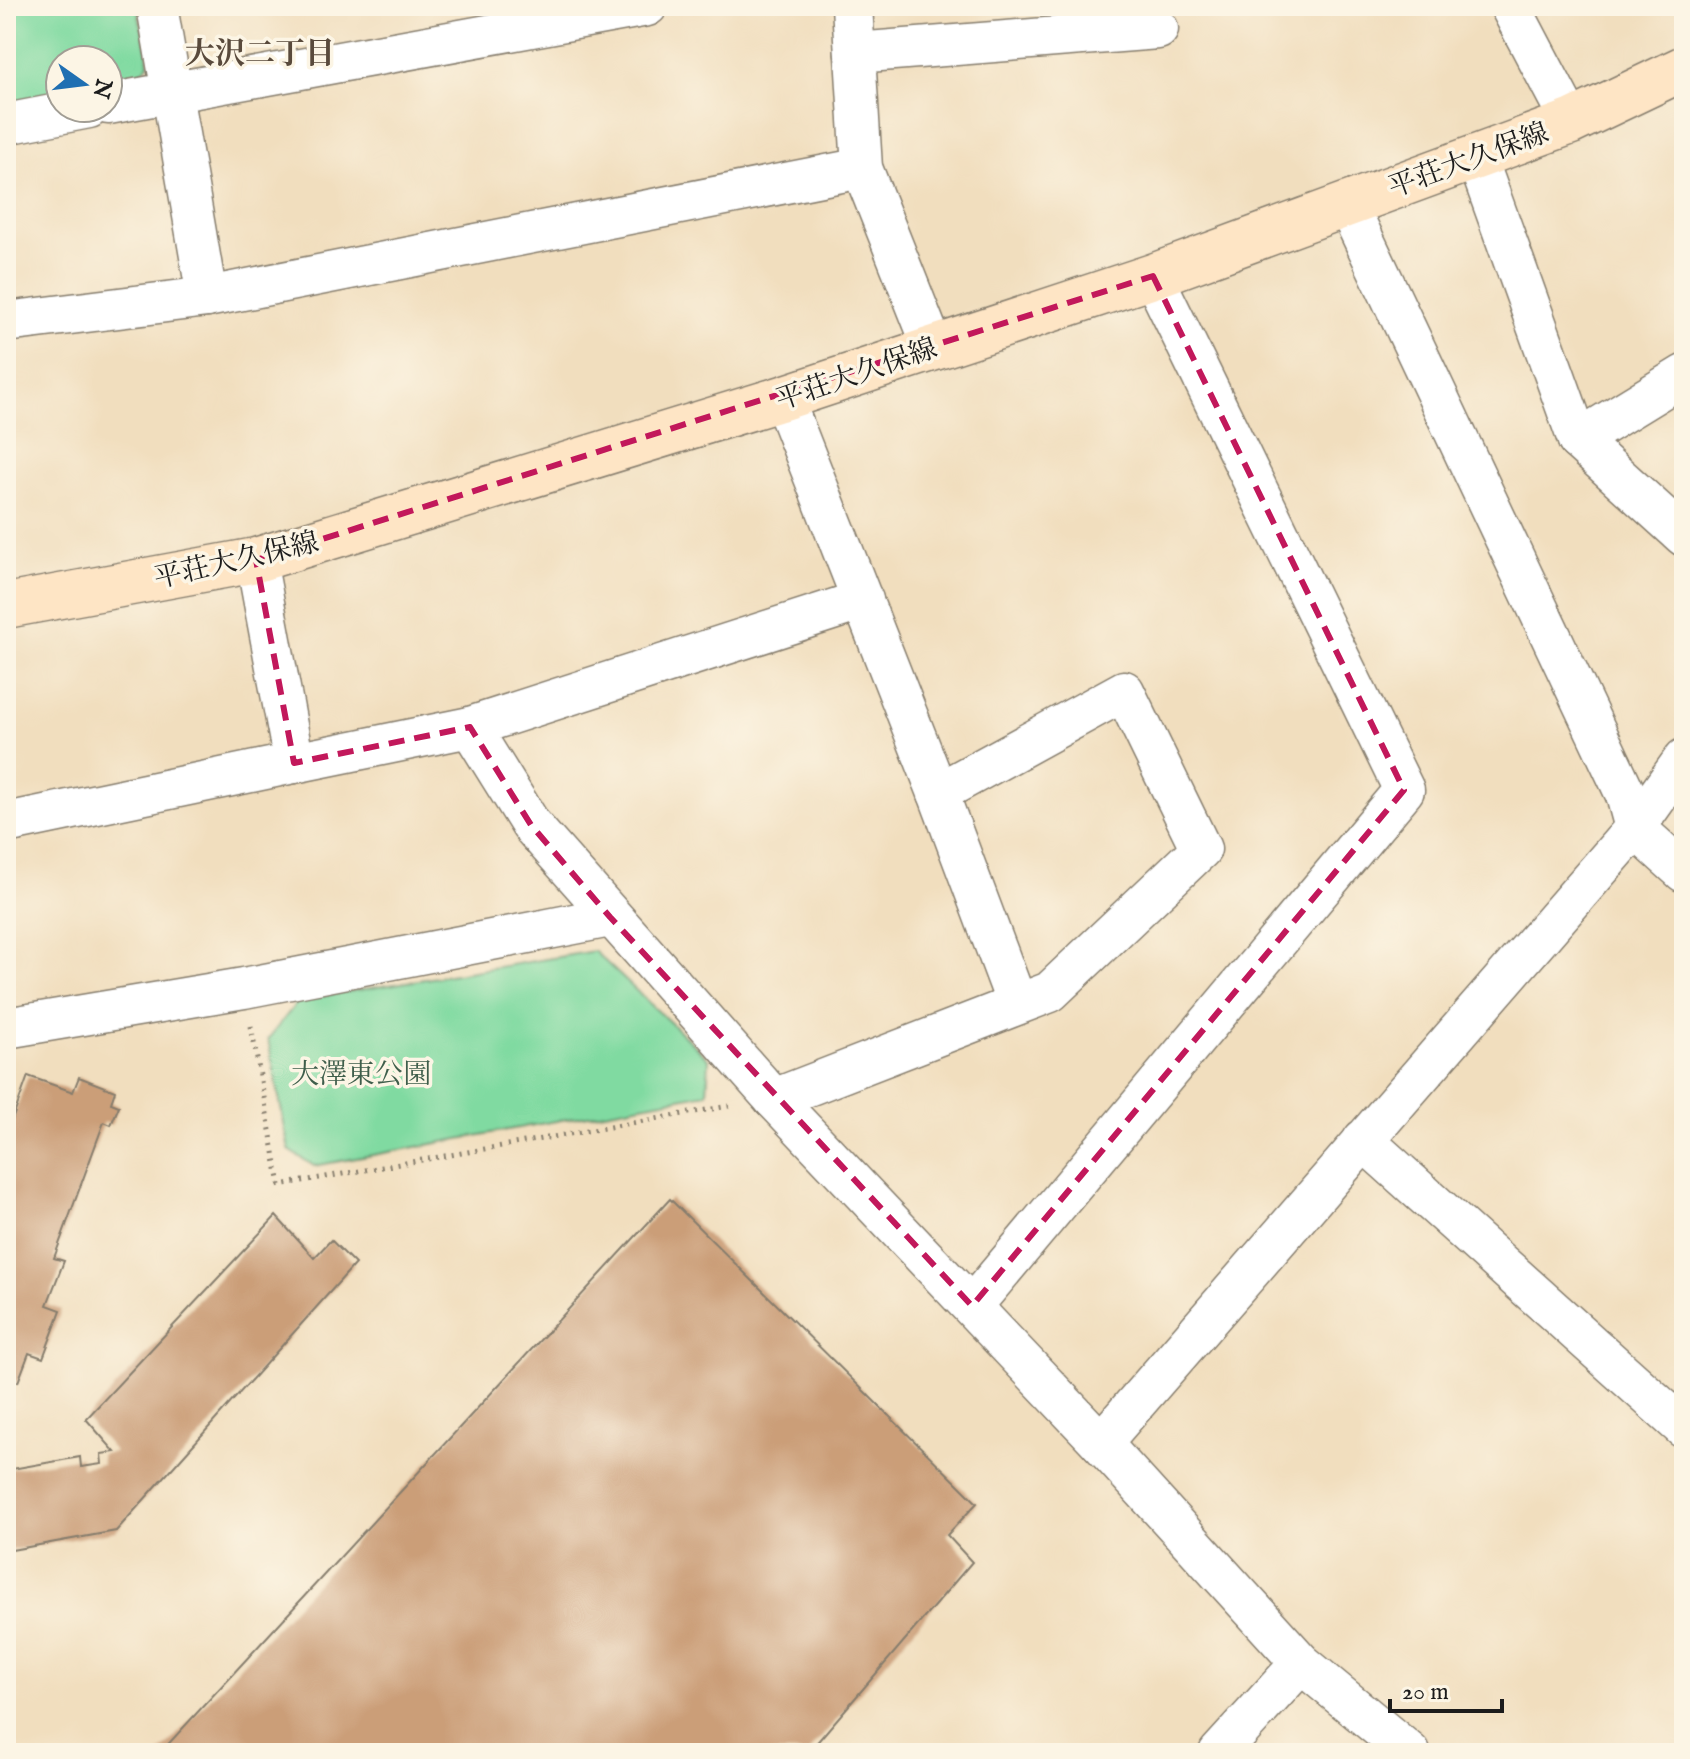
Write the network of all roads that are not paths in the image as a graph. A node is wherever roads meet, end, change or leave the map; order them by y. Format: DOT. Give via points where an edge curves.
graph roads {
  1 [pos="157,6"];
  2 [pos="647,6"];
  3 [pos="852,6"];
  4 [pos="1510,6"];
  5 [pos="1158,29"];
  6 [pos="855,53"];
  7 [pos="1684,68"];
  8 [pos="172,92"];
  9 [pos="124,101"];
  10 [pos="44,117"];
  11 [pos="1571,122"];
  12 [pos="6,124"];
  13 [pos="1476,156"];
  14 [pos="862,168"];
  15 [pos="1347,204"];
  16 [pos="1153,276"];
  17 [pos="207,297"];
  18 [pos="6,322"];
  19 [pos="933,347"];
  20 [pos="1684,375"];
  21 [pos="783,398"];
  22 [pos="1578,440"];
  23 [pos="1684,536"];
  24 [pos="256,560"];
  25 [pos="863,600"];
  26 [pos="6,606"];
  27 [pos="470,727"];
  28 [pos="1684,759"];
  29 [pos="294,763"];
  30 [pos="938,793"];
  31 [pos="6,823"];
  32 [pos="1635,828"];
  33 [pos="1684,872"];
  34 [pos="610,917"];
  35 [pos="1017,1004"];
  36 [pos="6,1028"];
  37 [pos="774,1099"];
  38 [pos="1363,1140"];
  39 [pos="972,1306"];
  40 [pos="1684,1428"];
  41 [pos="1101,1443"];
  42 [pos="1301,1663"];
  43 [pos="1219,1753"];
  44 [pos="1410,1753"];
  1 -- 8 [label="street"];
  2 -- 8 [label="street"];
  3 -- 6 [label="street"];
  4 -- 11 [label="street"];
  5 -- 6 [label="street"];
  6 -- 14 [label="street"];
  7 -- 11 [label="main road, 平荘大久保線"];
  8 -- 9 [label="street"];
  8 -- 17 [label="street"];
  10 -- 12 [label="street"];
  11 -- 13 [label="main road, 平荘大久保線"];
  13 -- 15 [label="main road, 平荘大久保線"];
  13 -- 22 [label="street"];
  14 -- 17 [label="street"];
  14 -- 19 [label="street"];
  15 -- 16 [label="main road, 平荘大久保線"];
  15 -- 32 [label="street" via="1626,795"];
  16 -- 19 [label="main road, 平荘大久保線"];
  16 -- 39 [label="street" via="1404,790"];
  17 -- 18 [label="street"];
  19 -- 21 [label="main road, 平荘大久保線"];
  20 -- 22 [label="street"];
  21 -- 24 [label="main road, 平荘大久保線"];
  21 -- 25 [label="street"];
  22 -- 23 [label="street"];
  24 -- 26 [label="main road, 平荘大久保線"];
  24 -- 29 [label="street"];
  25 -- 27 [label="street"];
  25 -- 30 [label="street"];
  27 -- 29 [label="street"];
  27 -- 34 [label="street" via="531,825"];
  28 -- 32 [label="street"];
  29 -- 31 [label="street"];
  30 -- 35 [label="street"];
  30 -- 35 [label="street" via="1124,691 1201,849 1050,992"];
  32 -- 33 [label="street"];
  32 -- 38 [label="street"];
  34 -- 36 [label="street"];
  34 -- 37 [label="street"];
  35 -- 37 [label="street"];
  37 -- 39 [label="street"];
  38 -- 40 [label="street"];
  38 -- 41 [label="street"];
  39 -- 41 [label="street"];
  41 -- 42 [label="street"];
  42 -- 43 [label="street"];
  42 -- 44 [label="street"];
}
